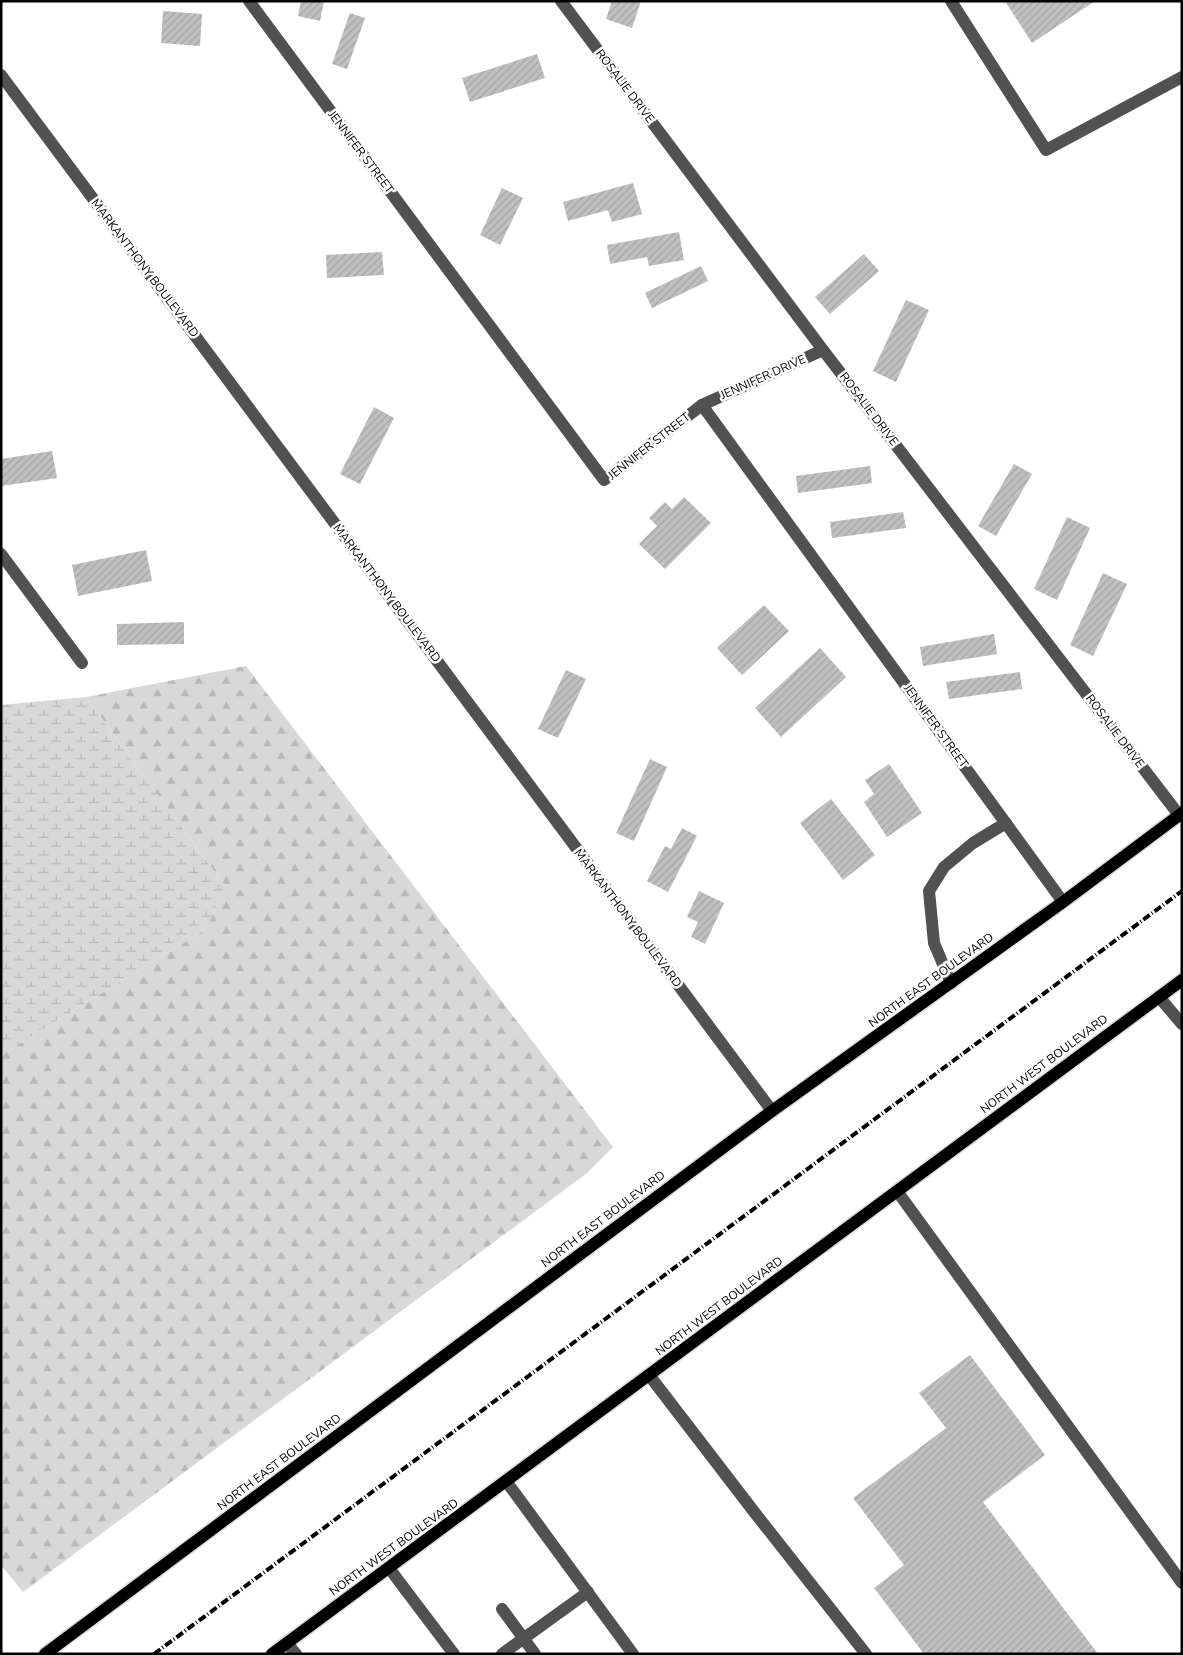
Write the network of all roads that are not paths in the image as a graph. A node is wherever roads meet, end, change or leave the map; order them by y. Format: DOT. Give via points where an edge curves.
graph roads {
  1 [pos="249,1"];
  2 [pos="561,1"];
  3 [pos="951,1"];
  4 [pos="1,75"];
  5 [pos="1182,76"];
  6 [pos="824,350"];
  7 [pos="702,405"];
  8 [pos="1,554"];
  9 [pos="82,663"];
  10 [pos="1180,814"];
  11 [pos="1006,823"];
  12 [pos="1063,902"];
  13 [pos="1182,980"];
  14 [pos="950,983"];
  15 [pos="1159,997"];
  16 [pos="1182,1024"];
  17 [pos="772,1111"];
  18 [pos="897,1191"];
  19 [pos="649,1375"];
  20 [pos="506,1481"];
  21 [pos="389,1568"];
  22 [pos="1182,1583"];
  23 [pos="588,1592"];
  24 [pos="502,1609"];
  25 [pos="523,1638"];
  26 [pos="287,1643"];
  27 [pos="45,1654"];
  28 [pos="272,1654"];
  29 [pos="296,1654"];
  30 [pos="454,1654"];
  31 [pos="502,1654"];
  32 [pos="535,1654"];
  33 [pos="633,1654"];
  34 [pos="866,1654"];
  1 -- 7 [label="lane, JENNIFER STREET" via="604,480"];
  2 -- 6 [label="lane, ROSALIE DRIVE"];
  3 -- 5 [label="lane" via="1046,150"];
  4 -- 17 [label="lane, MARKANTHONY BOULEVARD"];
  6 -- 7 [label="lane, JENNIFER DRIVE"];
  6 -- 10 [label="lane, ROSALIE DRIVE"];
  7 -- 11 [label="lane, JENNIFER STREET"];
  8 -- 9 [label="lane"];
  10 -- 12 [label="main road, NORTH EAST BOULEVARD"];
  11 -- 12 [label="lane, JENNIFER STREET"];
  11 -- 14 [label="lane" via="944,868 929,891 934,943"];
  12 -- 14 [label="main road, NORTH EAST BOULEVARD"];
  13 -- 15 [label="main road, NORTH WEST BOULEVARD"];
  14 -- 17 [label="main road, NORTH EAST BOULEVARD"];
  15 -- 16 [label="lane"];
  15 -- 18 [label="main road, NORTH WEST BOULEVARD"];
  17 -- 27 [label="main road, NORTH EAST BOULEVARD"];
  18 -- 19 [label="main road, NORTH WEST BOULEVARD"];
  18 -- 22 [label="lane"];
  19 -- 20 [label="main road, NORTH WEST BOULEVARD"];
  19 -- 34 [label="lane"];
  20 -- 21 [label="main road, NORTH WEST BOULEVARD"];
  20 -- 23 [label="lane"];
  21 -- 26 [label="main road, NORTH WEST BOULEVARD"];
  21 -- 30 [label="lane"];
  23 -- 25 [label="lane"];
  23 -- 33 [label="lane"];
  24 -- 25 [label="lane"];
  25 -- 31 [label="lane"];
  25 -- 32 [label="lane"];
  26 -- 28 [label="main road, NORTH WEST BOULEVARD"];
  26 -- 29 [label="lane"];
}
